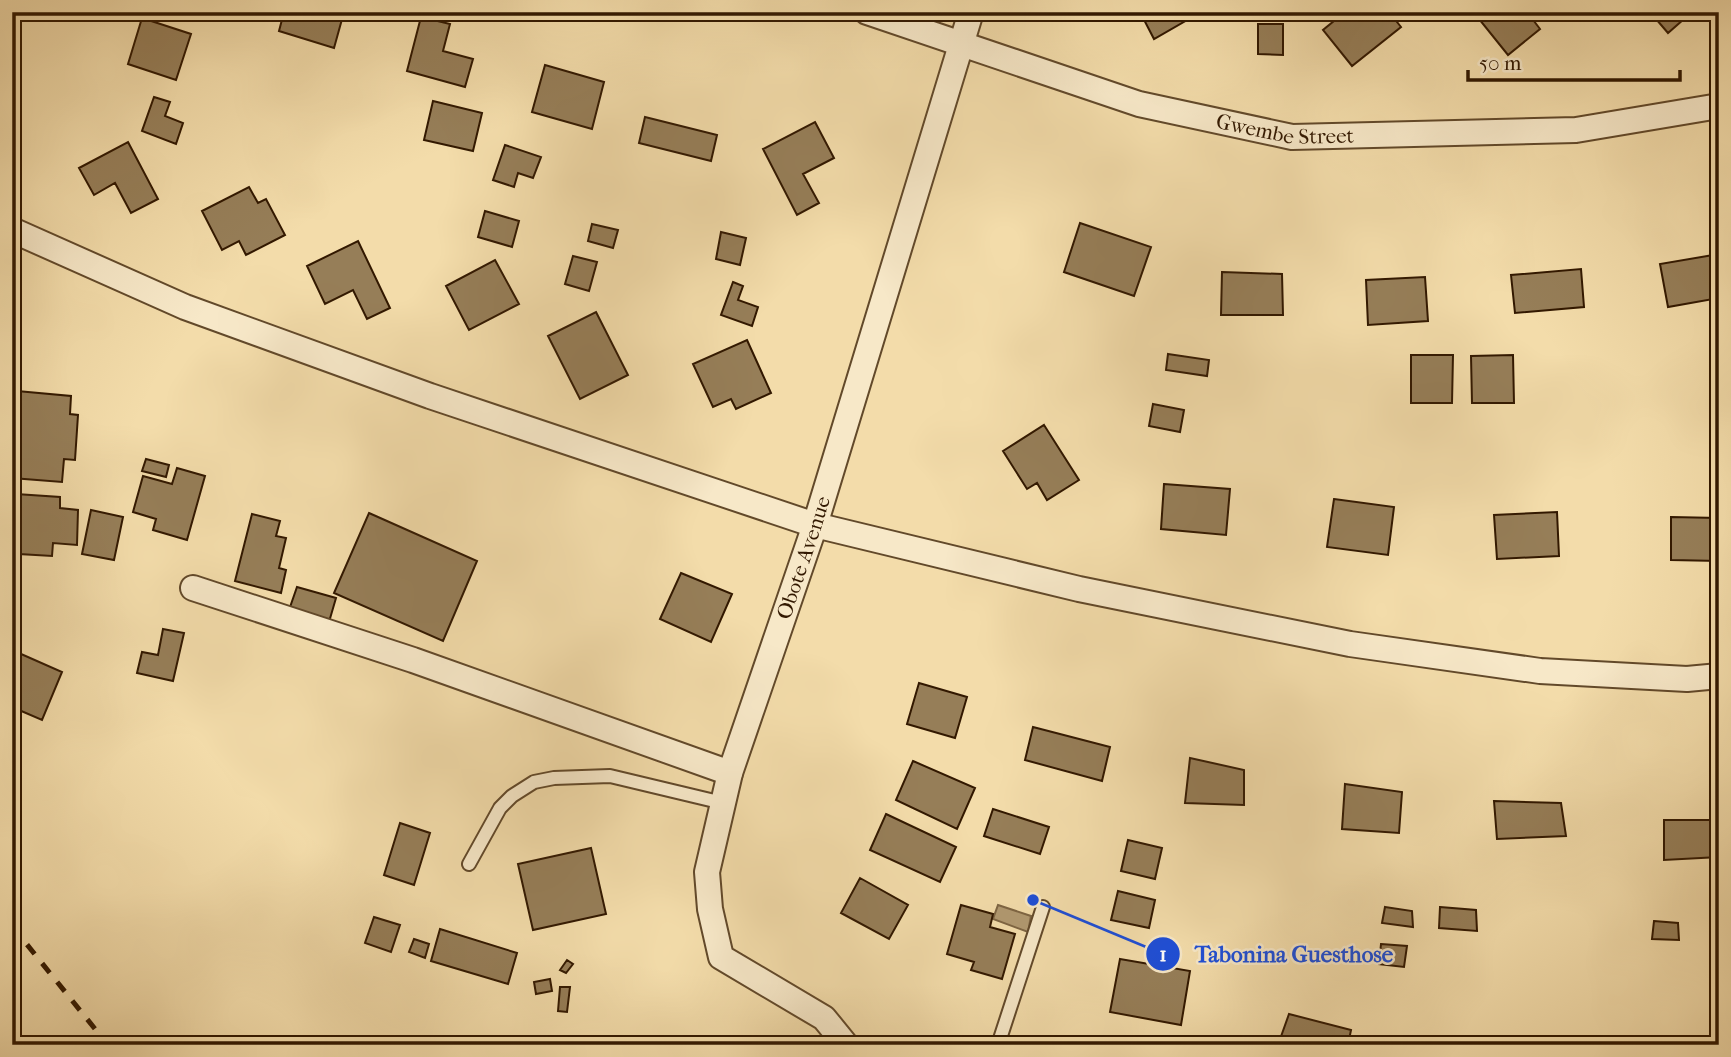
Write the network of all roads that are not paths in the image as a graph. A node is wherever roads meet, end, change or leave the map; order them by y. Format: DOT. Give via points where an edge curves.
graph roads {
  1 [pos="867,12"];
  2 [pos="971,12"];
  3 [pos="961,43"];
  4 [pos="1719,106"];
  5 [pos="12,230"];
  6 [pos="815,524"];
  7 [pos="193,587"];
  8 [pos="1719,676"];
  9 [pos="730,773"];
  10 [pos="723,803"];
  11 [pos="469,863"];
  12 [pos="1043,907"];
  13 [pos="846,1045"];
  14 [pos="998,1045"];
  1 -- 3 [label="street, Gwembe Street"];
  2 -- 3 [label="street, Obote Avenue"];
  3 -- 4 [label="street, Gwembe Street" via="1139,104 1292,137 1576,130"];
  3 -- 6 [label="street, Obote Avenue"];
  5 -- 6 [label="street" via="185,307 430,396"];
  6 -- 8 [label="street" via="1079,589 1350,644 1540,671 1688,679"];
  6 -- 9 [label="street, Obote Avenue"];
  7 -- 9 [label="street"];
  9 -- 10 [label="street, Obote Avenue"];
  10 -- 11 [label="lane" via="610,776 534,782 500,808"];
  10 -- 13 [label="street, Obote Avenue" via="707,872 721,957 824,1018"];
  12 -- 14 [label="lane"];
}
